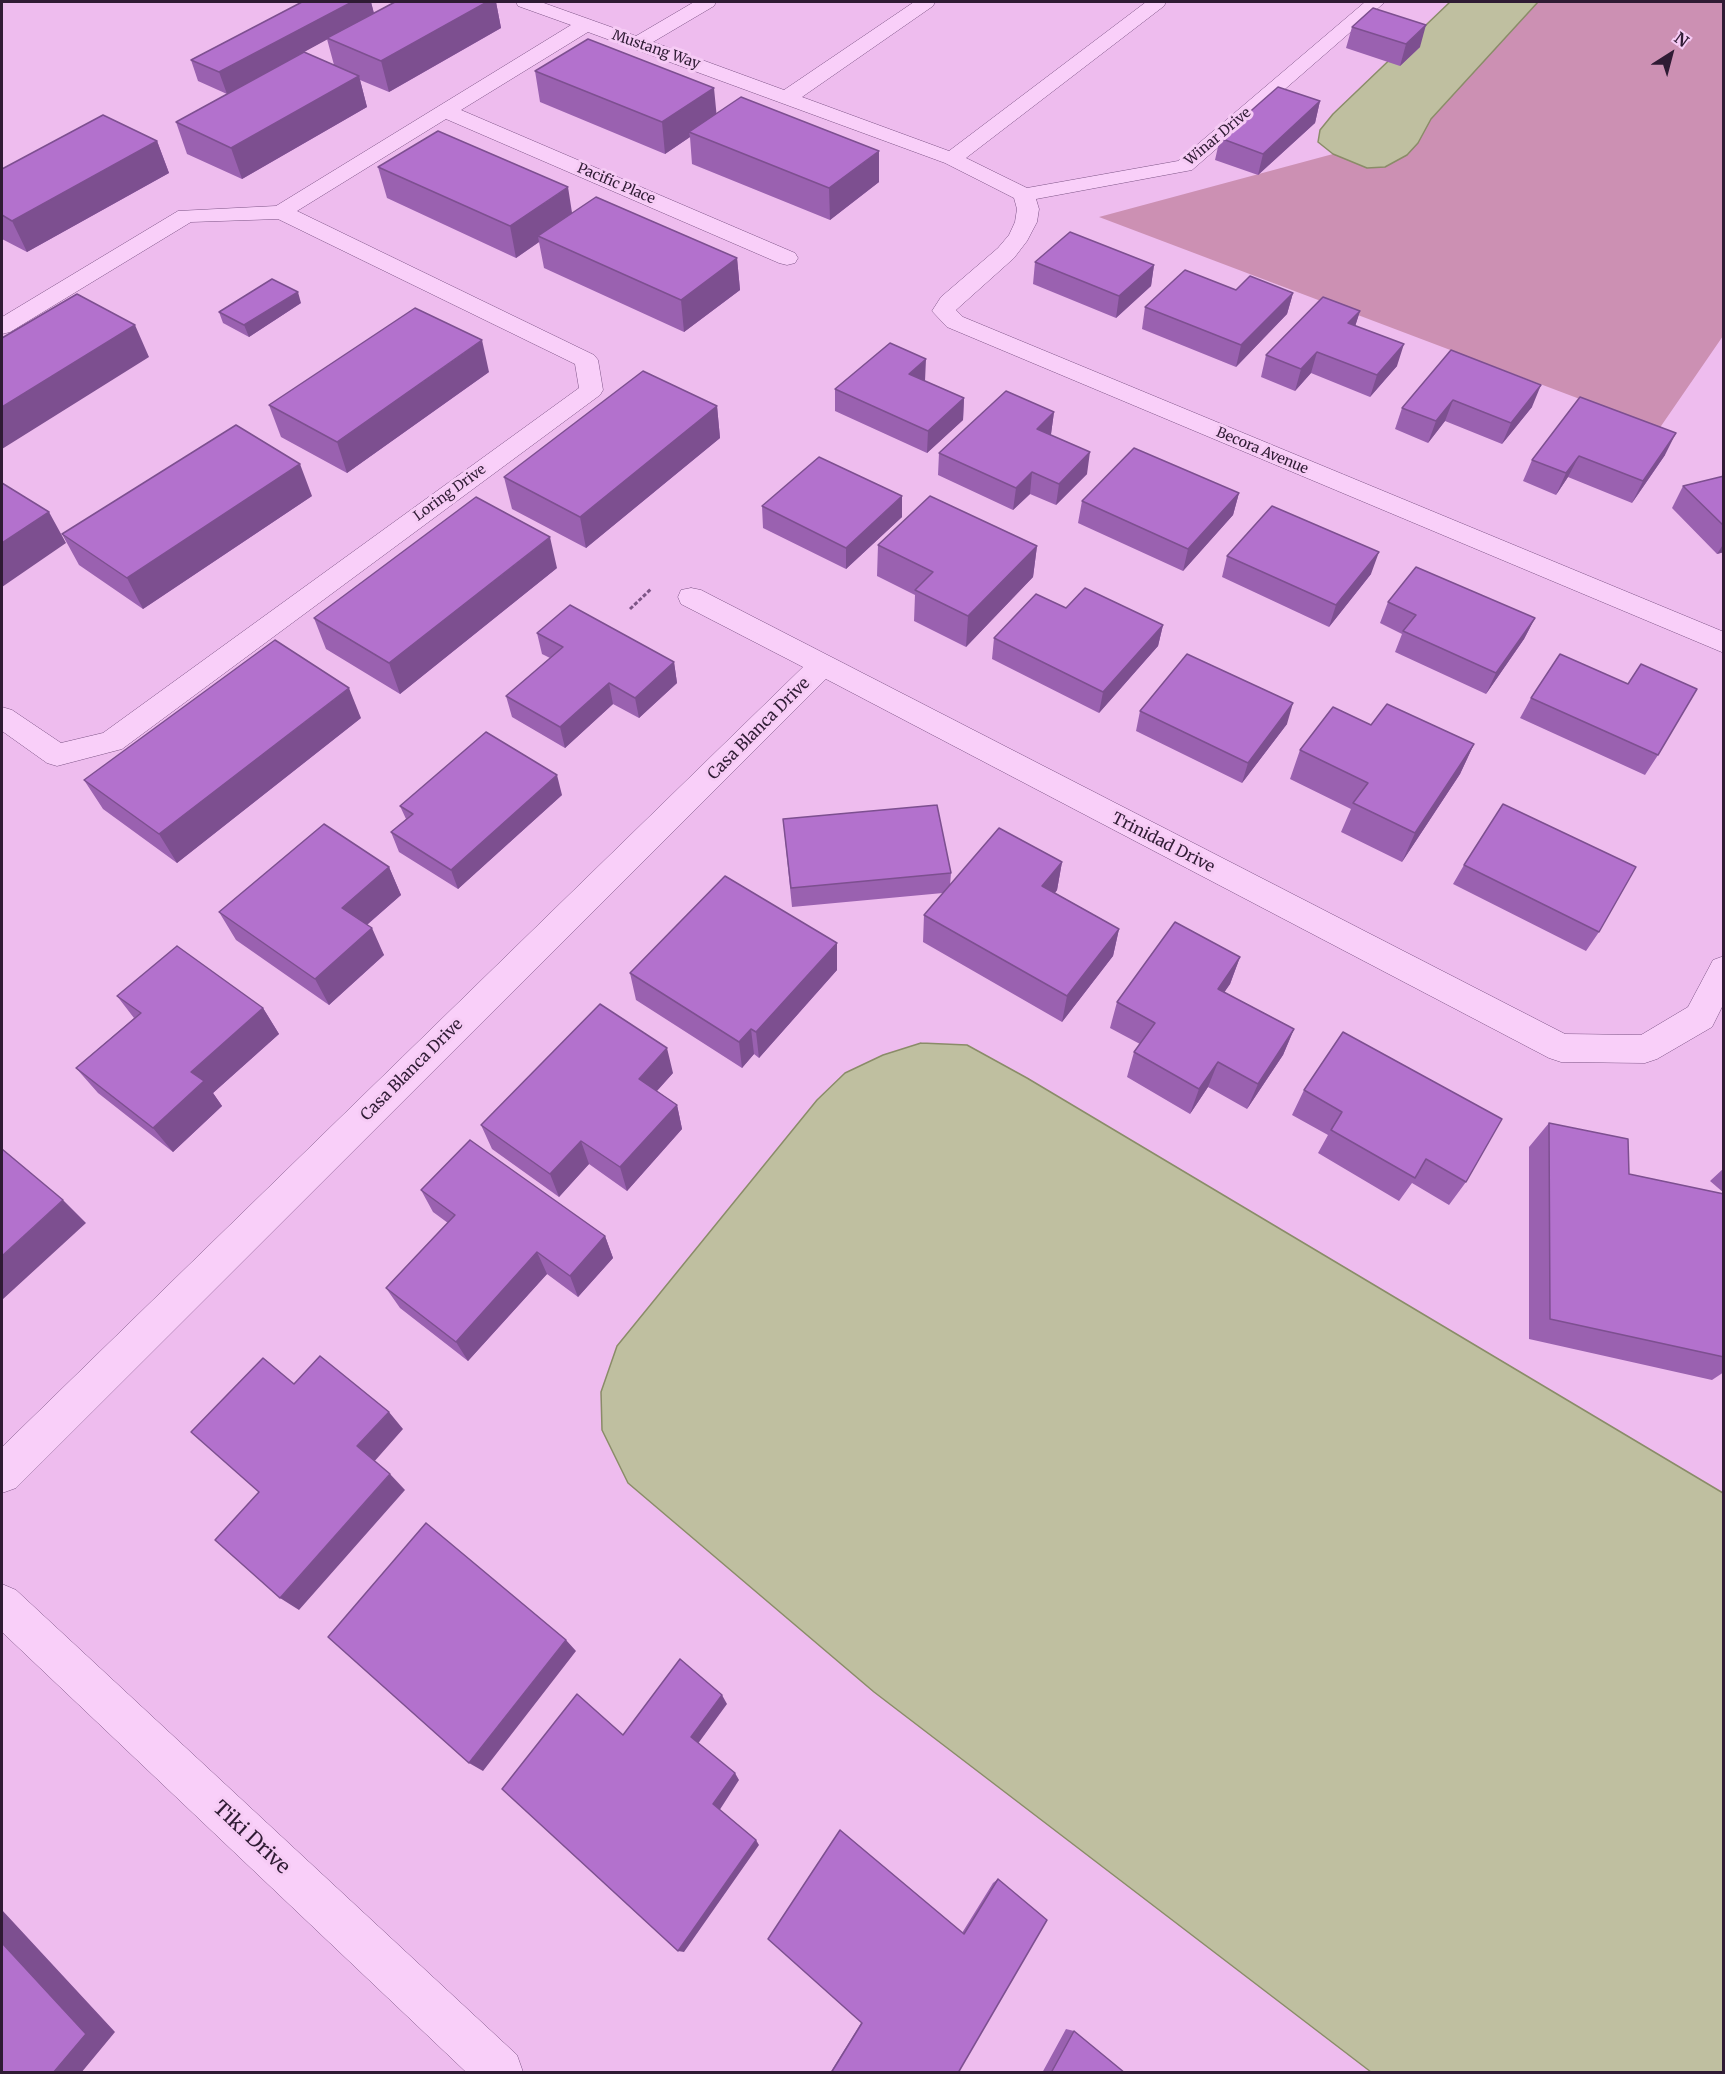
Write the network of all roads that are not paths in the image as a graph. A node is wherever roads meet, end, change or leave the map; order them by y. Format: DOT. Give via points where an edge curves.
graph roads {
  1 [pos="525,2"];
  2 [pos="707,2"];
  3 [pos="926,2"];
  4 [pos="1157,2"];
  5 [pos="1376,2"];
  6 [pos="585,25"];
  7 [pos="638,43"];
  8 [pos="788,97"];
  9 [pos="444,111"];
  10 [pos="952,159"];
  11 [pos="1024,195"];
  12 [pos="281,212"];
  13 [pos="787,258"];
  14 [pos="2,327"];
  15 [pos="691,597"];
  16 [pos="1724,643"];
  17 [pos="822,666"];
  18 [pos="2,717"];
  19 [pos="1724,969"];
  20 [pos="2,1474"];
  21 [pos="2,1604"];
  22 [pos="500,2073"];
  1 -- 6 [label="street, Mustang Way"];
  2 -- 7 [label="street"];
  3 -- 8 [label="street"];
  4 -- 10 [label="street"];
  5 -- 11 [label="street, Winar Drive" via="1185,166"];
  6 -- 7 [label="street, Mustang Way"];
  6 -- 9 [label="street, Loring Drive"];
  7 -- 8 [label="street, Mustang Way"];
  8 -- 10 [label="street, Mustang Way"];
  9 -- 12 [label="street, Loring Drive"];
  9 -- 13 [label="street, Pacific Place"];
  10 -- 11 [label="street, Mustang Way"];
  11 -- 16 [label="street, Becora Avenue" via="1028,209 1019,236 1006,253 949,302 944,311 955,322"];
  12 -- 14 [label="street, Loring Drive" via="186,216"];
  12 -- 18 [label="street, Loring Drive" via="586,360 591,390 112,741 57,755"];
  15 -- 17 [label="street, Trinidad Drive"];
  17 -- 19 [label="street, Trinidad Drive" via="1561,1048 1645,1049 1700,1017"];
  17 -- 20 [label="street, Casa Blanca Drive"];
  21 -- 22 [label="street, Tiki Drive"];
}
